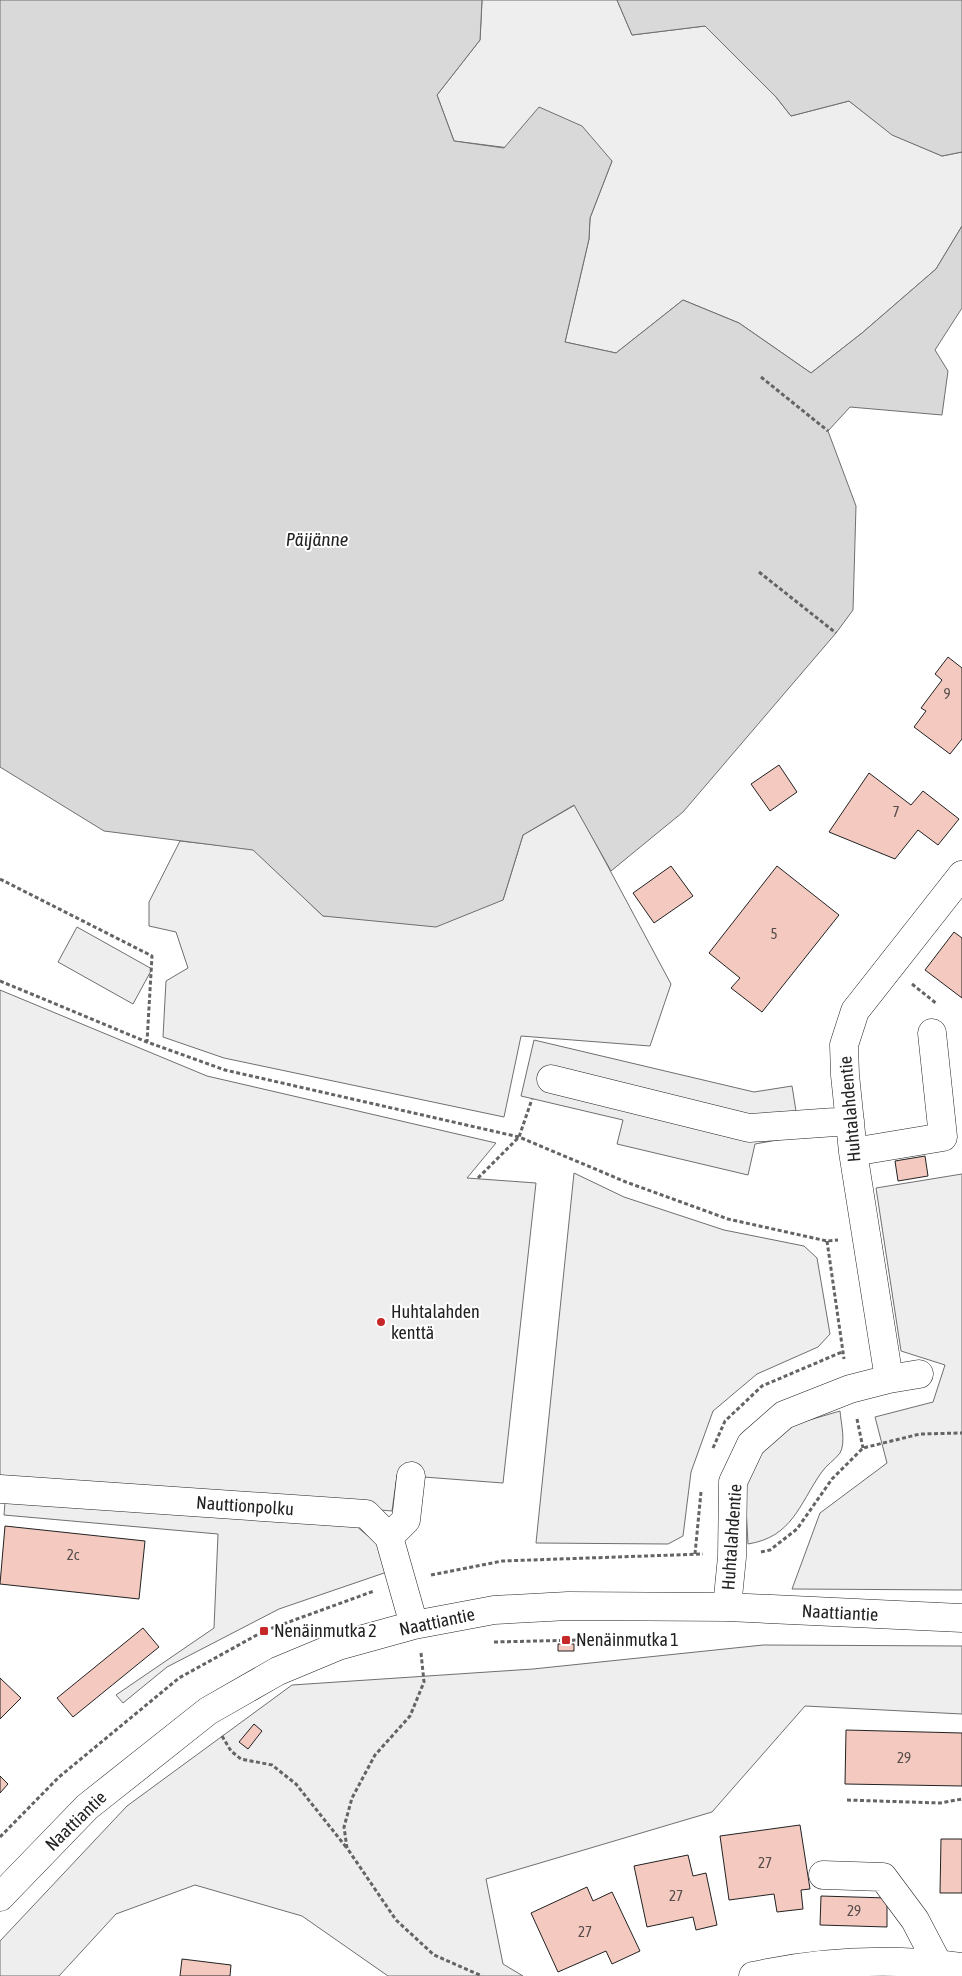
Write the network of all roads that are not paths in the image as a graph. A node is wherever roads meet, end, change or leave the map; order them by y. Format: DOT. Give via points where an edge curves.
graph roads {
  1 [pos="962,875"];
  2 [pos="932,1033"];
  3 [pos="551,1079"];
  4 [pos="850,1121"];
  5 [pos="852,1152"];
  6 [pos="919,1374"];
  7 [pos="889,1379"];
  8 [pos="411,1476"];
  9 [pos="0,1489"];
  10 [pos="389,1537"];
  11 [pos="728,1607"];
  12 [pos="962,1618"];
  13 [pos="414,1625"];
  14 [pos="824,1875"];
  15 [pos="0,1897"];
  16 [pos="950,1965"];
  17 [pos="753,1976"];
  1 -- 4 [label="street, Huhtalahdentie" via="855,1012 844,1045"];
  2 -- 5 [label="street" via="943,1137"];
  3 -- 4 [label="street" via="749,1128"];
  4 -- 5 [label="street, Huhtalahdentie"];
  5 -- 7 [label="street, Huhtalahdentie"];
  6 -- 7 [label="street, Huhtalahdentie"];
  7 -- 11 [label="street, Huhtalahdentie" via="850,1389 784,1415 752,1444 732,1482"];
  8 -- 10 [label="street" via="406,1520"];
  9 -- 10 [label="street, Nauttionpolku" via="366,1514"];
  10 -- 13 [label="street, Nauttionpolku"];
  11 -- 12 [label="street, Naattiantie"];
  11 -- 13 [label="street, Naattiantie" via="494,1610"];
  13 -- 15 [label="street, Naattiantie" via="338,1646 278,1671 208,1711 88,1806"];
  14 -- 16 [label="street" via="883,1877"];
  16 -- 17 [label="street" via="858,1962 784,1969"];
}
